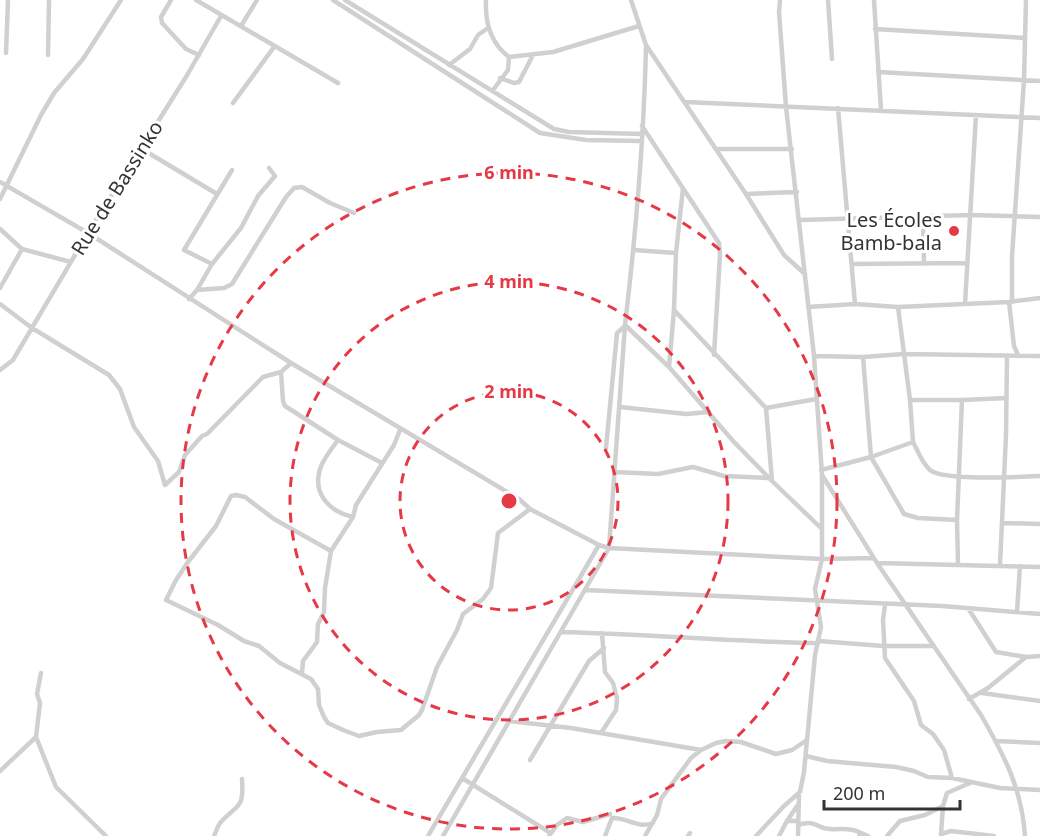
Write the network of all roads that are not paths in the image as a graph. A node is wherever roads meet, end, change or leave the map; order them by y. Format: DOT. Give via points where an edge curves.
graph roads {
  1 [pos="8,0"];
  2 [pos="49,0"];
  3 [pos="121,0"];
  4 [pos="171,0"];
  5 [pos="196,0"];
  6 [pos="257,0"];
  7 [pos="333,0"];
  8 [pos="345,0"];
  9 [pos="486,0"];
  10 [pos="631,0"];
  11 [pos="780,0"];
  12 [pos="828,0"];
  13 [pos="874,0"];
  14 [pos="1026,0"];
  15 [pos="221,16"];
  16 [pos="241,26"];
  17 [pos="639,26"];
  18 [pos="488,28"];
  19 [pos="874,28"];
  20 [pos="1025,38"];
  21 [pos="646,45"];
  22 [pos="274,47"];
  23 [pos="6,53"];
  24 [pos="48,55"];
  25 [pos="199,55"];
  26 [pos="533,55"];
  27 [pos="508,57"];
  28 [pos="832,59"];
  29 [pos="449,65"];
  30 [pos="878,72"];
  31 [pos="500,78"];
  32 [pos="1024,80"];
  33 [pos="1040,81"];
  34 [pos="338,83"];
  35 [pos="493,90"];
  36 [pos="685,102"];
  37 [pos="233,103"];
  38 [pos="786,107"];
  39 [pos="838,108"];
  40 [pos="881,110"];
  41 [pos="976,115"];
  42 [pos="1021,117"];
  43 [pos="1040,118"];
  44 [pos="642,126"];
  45 [pos="642,134"];
  46 [pos="641,141"];
  47 [pos="142,149"];
  48 [pos="716,149"];
  49 [pos="792,149"];
  50 [pos="269,168"];
  51 [pos="232,170"];
  52 [pos="0,182"];
  53 [pos="6,185"];
  54 [pos="683,188"];
  55 [pos="797,192"];
  56 [pos="217,194"];
  57 [pos="746,194"];
  58 [pos="0,199"];
  59 [pos="354,213"];
  60 [pos="970,215"];
  61 [pos="846,217"];
  62 [pos="923,217"];
  63 [pos="1015,217"];
  64 [pos="1040,217"];
  65 [pos="800,220"];
  66 [pos="0,229"];
  67 [pos="88,233"];
  68 [pos="22,249"];
  69 [pos="634,250"];
  70 [pos="676,253"];
  71 [pos="71,262"];
  72 [pos="924,262"];
  73 [pos="967,263"];
  74 [pos="212,264"];
  75 [pos="852,264"];
  76 [pos="805,274"];
  77 [pos="0,288"];
  78 [pos="197,290"];
  79 [pos="1040,298"];
  80 [pos="189,299"];
  81 [pos="1011,302"];
  82 [pos="0,304"];
  83 [pos="855,304"];
  84 [pos="965,304"];
  85 [pos="808,307"];
  86 [pos="898,307"];
  87 [pos="674,310"];
  88 [pos="626,325"];
  89 [pos="32,328"];
  90 [pos="904,354"];
  91 [pos="714,355"];
  92 [pos="1018,355"];
  93 [pos="814,356"];
  94 [pos="1007,356"];
  95 [pos="1040,356"];
  96 [pos="863,357"];
  97 [pos="291,363"];
  98 [pos="669,367"];
  99 [pos="0,370"];
  100 [pos="281,372"];
  101 [pos="1007,398"];
  102 [pos="816,399"];
  103 [pos="910,400"];
  104 [pos="962,400"];
  105 [pos="620,407"];
  106 [pos="766,408"];
  107 [pos="709,412"];
  108 [pos="400,430"];
  109 [pos="338,440"];
  110 [pos="913,442"];
  111 [pos="606,448"];
  112 [pos="871,457"];
  113 [pos="382,463"];
  114 [pos="614,472"];
  115 [pos="821,472"];
  116 [pos="960,476"];
  117 [pos="1004,476"];
  118 [pos="1040,476"];
  119 [pos="770,480"];
  120 [pos="530,509"];
  121 [pos="353,517"];
  122 [pos="957,520"];
  123 [pos="1003,523"];
  124 [pos="1040,524"];
  125 [pos="822,529"];
  126 [pos="599,544"];
  127 [pos="609,548"];
  128 [pos="331,551"];
  129 [pos="822,559"];
  130 [pos="876,561"];
  131 [pos="958,564"];
  132 [pos="1000,565"];
  133 [pos="1020,566"];
  134 [pos="1040,567"];
  135 [pos="585,590"];
  136 [pos="816,602"];
  137 [pos="885,605"];
  138 [pos="906,606"];
  139 [pos="968,608"];
  140 [pos="1017,612"];
  141 [pos="1040,614"];
  142 [pos="561,632"];
  143 [pos="602,633"];
  144 [pos="818,642"];
  145 [pos="883,646"];
  146 [pos="934,646"];
  147 [pos="604,648"];
  148 [pos="1040,656"];
  149 [pos="1026,657"];
  150 [pos="42,673"];
  151 [pos="302,673"];
  152 [pos="982,693"];
  153 [pos="969,699"];
  154 [pos="1040,700"];
  155 [pos="509,721"];
  156 [pos="494,723"];
  157 [pos="549,727"];
  158 [pos="505,729"];
  159 [pos="601,733"];
  160 [pos="36,737"];
  161 [pos="807,740"];
  162 [pos="996,741"];
  163 [pos="1040,743"];
  164 [pos="701,750"];
  165 [pos="806,756"];
  166 [pos="530,760"];
  167 [pos="0,771"];
  168 [pos="462,778"];
  169 [pos="952,778"];
  170 [pos="242,779"];
  171 [pos="970,783"];
  172 [pos="473,784"];
  173 [pos="1018,789"];
  174 [pos="1040,790"];
  175 [pos="800,792"];
  176 [pos="798,804"];
  177 [pos="943,806"];
  178 [pos="610,814"];
  179 [pos="787,821"];
  180 [pos="653,823"];
  181 [pos="798,823"];
  182 [pos="549,834"];
  183 [pos="859,834"];
  184 [pos="941,835"];
  185 [pos="106,836"];
  186 [pos="214,836"];
  187 [pos="428,836"];
  188 [pos="443,836"];
  189 [pos="605,836"];
  190 [pos="645,836"];
  191 [pos="756,836"];
  192 [pos="779,836"];
  193 [pos="798,836"];
  194 [pos="868,836"];
  195 [pos="887,836"];
  196 [pos="994,836"];
  197 [pos="1025,836"];
  1 -- 23 [label="street"];
  2 -- 24 [label="street"];
  3 -- 53 [label="street" via="83,59 54,93"];
  4 -- 25 [label="street" via="162,23 186,48"];
  5 -- 15 [label="street"];
  6 -- 16 [label="street"];
  7 -- 46 [label="street" via="540,133 586,140"];
  8 -- 29 [label="street"];
  9 -- 18 [label="street"];
  10 -- 17 [label="street"];
  11 -- 38 [label="street"];
  12 -- 28 [label="street"];
  13 -- 19 [label="street"];
  14 -- 20 [label="street"];
  15 -- 16 [label="street"];
  15 -- 25 [label="street, Rue de Bassinko"];
  16 -- 22 [label="street"];
  17 -- 21 [label="street"];
  17 -- 26 [label="street"];
  18 -- 27 [label="street"];
  18 -- 29 [label="street"];
  19 -- 20 [label="street"];
  19 -- 30 [label="street"];
  20 -- 32 [label="street"];
  21 -- 36 [label="street"];
  21 -- 44 [label="street"];
  22 -- 34 [label="street"];
  22 -- 37 [label="street"];
  25 -- 47 [label="street, Rue de Bassinko"];
  26 -- 27 [label="street"];
  26 -- 31 [label="street" via="519,82"];
  27 -- 31 [label="street" via="508,70"];
  29 -- 35 [label="street"];
  30 -- 32 [label="street"];
  30 -- 40 [label="street"];
  31 -- 35 [label="street"];
  32 -- 33 [label="street"];
  32 -- 42 [label="street"];
  35 -- 45 [label="street" via="554,129"];
  36 -- 38 [label="street"];
  36 -- 48 [label="street"];
  38 -- 39 [label="street"];
  38 -- 49 [label="street"];
  39 -- 40 [label="street"];
  39 -- 61 [label="street"];
  40 -- 41 [label="street"];
  41 -- 42 [label="street"];
  41 -- 60 [label="street"];
  42 -- 43 [label="street"];
  42 -- 63 [label="street"];
  44 -- 45 [label="street"];
  44 -- 54 [label="street"];
  45 -- 46 [label="street"];
  46 -- 69 [label="street"];
  47 -- 56 [label="street"];
  47 -- 67 [label="street, Rue de Bassinko"];
  48 -- 49 [label="street"];
  48 -- 57 [label="street"];
  49 -- 55 [label="street"];
  50 -- 74 [label="street" via="275,176"];
  51 -- 56 [label="street"];
  52 -- 53 [label="street"];
  53 -- 58 [label="street"];
  53 -- 67 [label="street"];
  54 -- 70 [label="street"];
  54 -- 91 [label="street" via="720,249"];
  55 -- 57 [label="street"];
  55 -- 65 [label="street"];
  56 -- 74 [label="street" via="184,250"];
  57 -- 76 [label="street" via="784,255"];
  59 -- 78 [label="street" via="302,187 294,188 232,284"];
  60 -- 62 [label="street"];
  60 -- 63 [label="street"];
  60 -- 73 [label="street"];
  61 -- 62 [label="street"];
  61 -- 65 [label="street"];
  61 -- 75 [label="street"];
  62 -- 72 [label="street"];
  63 -- 64 [label="street"];
  63 -- 81 [label="street"];
  65 -- 76 [label="street"];
  66 -- 68 [label="street"];
  67 -- 71 [label="street, Rue de Bassinko"];
  67 -- 80 [label="street"];
  68 -- 71 [label="street"];
  68 -- 77 [label="street"];
  69 -- 70 [label="street"];
  69 -- 88 [label="street"];
  70 -- 87 [label="street"];
  71 -- 89 [label="street, Rue de Bassinko"];
  72 -- 73 [label="street"];
  72 -- 75 [label="street"];
  73 -- 84 [label="street"];
  74 -- 78 [label="street"];
  75 -- 83 [label="street"];
  76 -- 85 [label="street"];
  78 -- 80 [label="street"];
  79 -- 81 [label="street"];
  80 -- 97 [label="street"];
  81 -- 84 [label="street"];
  81 -- 92 [label="street"];
  82 -- 89 [label="street"];
  83 -- 85 [label="street"];
  83 -- 86 [label="street"];
  84 -- 86 [label="street"];
  85 -- 93 [label="street"];
  86 -- 90 [label="street"];
  87 -- 91 [label="street"];
  87 -- 98 [label="street"];
  88 -- 98 [label="street"];
  88 -- 105 [label="street"];
  88 -- 111 [label="street" via="617,333"];
  89 -- 99 [label="street, Rue de Bassinko" via="12,360"];
  89 -- 100 [label="street" via="115,381 134,427 158,460 165,485 179,472 185,455 200,438 263,377"];
  90 -- 94 [label="street"];
  90 -- 96 [label="street"];
  90 -- 103 [label="street"];
  91 -- 106 [label="street"];
  92 -- 94 [label="street"];
  92 -- 95 [label="street"];
  93 -- 96 [label="street"];
  93 -- 102 [label="street"];
  94 -- 101 [label="street"];
  96 -- 112 [label="street"];
  97 -- 100 [label="street"];
  97 -- 108 [label="street"];
  98 -- 107 [label="street"];
  100 -- 109 [label="street" via="285,406"];
  101 -- 104 [label="street"];
  101 -- 117 [label="street"];
  102 -- 106 [label="street"];
  102 -- 115 [label="street"];
  103 -- 104 [label="street"];
  103 -- 110 [label="street"];
  104 -- 116 [label="street"];
  105 -- 107 [label="street" via="686,414"];
  105 -- 114 [label="street"];
  106 -- 119 [label="street"];
  107 -- 119 [label="street"];
  108 -- 113 [label="street"];
  108 -- 120 [label="street"];
  109 -- 113 [label="street"];
  109 -- 121 [label="street" via="321,467 322,500"];
  110 -- 112 [label="street"];
  110 -- 116 [label="street" via="932,472"];
  112 -- 115 [label="street"];
  112 -- 122 [label="street" via="904,514"];
  113 -- 121 [label="street" via="356,505"];
  114 -- 119 [label="street" via="658,474 693,467 724,476"];
  114 -- 127 [label="street"];
  115 -- 125 [label="street"];
  115 -- 130 [label="street"];
  116 -- 117 [label="street"];
  116 -- 122 [label="street"];
  117 -- 118 [label="street"];
  117 -- 123 [label="street"];
  119 -- 125 [label="street"];
  120 -- 126 [label="street"];
  120 -- 151 [label="street" via="498,533 491,588 463,614 437,667 422,710 401,730 359,736 328,723 321,712 315,683"];
  121 -- 128 [label="street"];
  122 -- 131 [label="street"];
  123 -- 124 [label="street"];
  123 -- 132 [label="street"];
  125 -- 129 [label="street"];
  126 -- 127 [label="street"];
  126 -- 156 [label="street"];
  127 -- 129 [label="street"];
  127 -- 135 [label="street"];
  128 -- 151 [label="street" via="324,612 316,644 303,661"];
  128 -- 151 [label="street" via="274,519 245,497 231,496 216,526 188,562 166,600 259,646 280,663"];
  129 -- 130 [label="street"];
  129 -- 136 [label="street"];
  130 -- 131 [label="street"];
  130 -- 138 [label="street"];
  131 -- 132 [label="street"];
  132 -- 133 [label="street"];
  133 -- 134 [label="street"];
  133 -- 140 [label="street"];
  135 -- 136 [label="street"];
  135 -- 142 [label="street"];
  136 -- 137 [label="street"];
  136 -- 144 [label="street" via="821,619"];
  137 -- 138 [label="street"];
  137 -- 145 [label="street"];
  138 -- 139 [label="street"];
  138 -- 146 [label="street"];
  139 -- 140 [label="street"];
  139 -- 149 [label="street" via="996,652"];
  140 -- 141 [label="street"];
  142 -- 143 [label="street"];
  142 -- 155 [label="street"];
  143 -- 144 [label="street"];
  143 -- 147 [label="street"];
  144 -- 145 [label="street"];
  144 -- 161 [label="street"];
  145 -- 146 [label="street"];
  145 -- 169 [label="street" via="885,658 914,701 921,725 944,750"];
  146 -- 153 [label="street"];
  147 -- 157 [label="street" via="589,661"];
  147 -- 159 [label="street" via="605,672 613,682 617,698 616,710"];
  148 -- 149 [label="street"];
  149 -- 152 [label="street"];
  150 -- 160 [label="street"];
  152 -- 153 [label="street"];
  152 -- 154 [label="street"];
  153 -- 162 [label="street"];
  155 -- 157 [label="street"];
  155 -- 158 [label="street"];
  156 -- 158 [label="street"];
  156 -- 168 [label="street"];
  157 -- 159 [label="street"];
  157 -- 166 [label="street"];
  158 -- 172 [label="street"];
  159 -- 164 [label="street"];
  160 -- 167 [label="street"];
  160 -- 185 [label="street" via="56,787"];
  161 -- 164 [label="street" via="776,754 726,741"];
  161 -- 165 [label="street"];
  162 -- 163 [label="street"];
  162 -- 173 [label="street"];
  164 -- 180 [label="street" via="661,799"];
  165 -- 169 [label="street" via="908,769 931,778"];
  165 -- 175 [label="street"];
  168 -- 172 [label="street"];
  168 -- 187 [label="street"];
  169 -- 171 [label="street"];
  170 -- 186 [label="street" via="243,800 219,824"];
  171 -- 173 [label="street"];
  171 -- 177 [label="street" via="947,793"];
  172 -- 182 [label="street"];
  172 -- 188 [label="street"];
  173 -- 174 [label="street"];
  173 -- 197 [label="street"];
  175 -- 176 [label="street"];
  175 -- 191 [label="street"];
  176 -- 179 [label="street"];
  176 -- 181 [label="street"];
  177 -- 184 [label="street"];
  177 -- 195 [label="street" via="900,821"];
  178 -- 182 [label="street" via="583,822 567,818"];
  179 -- 181 [label="street"];
  179 -- 192 [label="street"];
  180 -- 189 [label="street" via="638,825 612,818"];
  180 -- 190 [label="street"];
  181 -- 183 [label="street" via="811,822 829,830 842,828"];
  181 -- 193 [label="street"];
  183 -- 194 [label="street"];
  184 -- 196 [label="street" via="951,831"];
}
